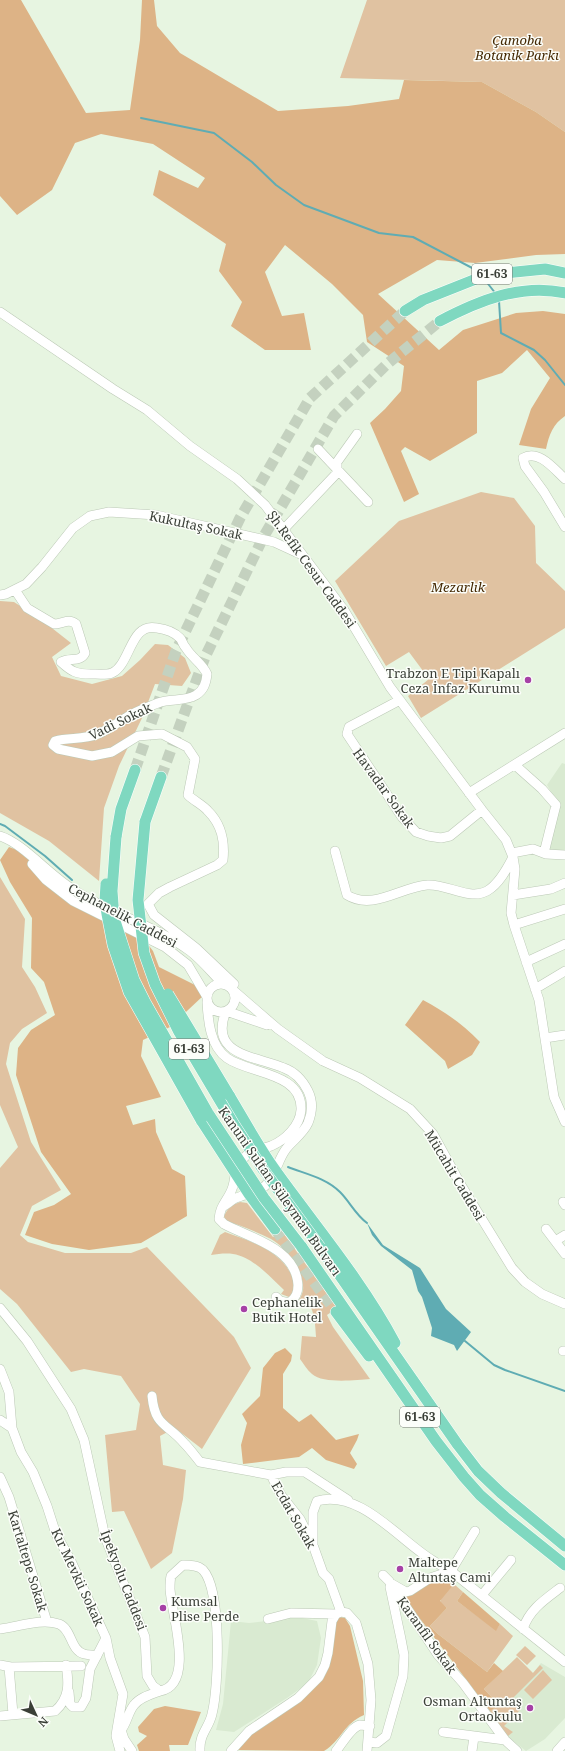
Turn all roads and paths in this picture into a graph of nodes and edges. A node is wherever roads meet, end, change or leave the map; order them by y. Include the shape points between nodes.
1 (565, 273) edge
2 (565, 293) edge
3 (405, 311) tunnel mouth
4 (0, 312) edge
5 (440, 322) tunnel mouth
6 (357, 434) dead end
7 (318, 449) dead end
8 (337, 468) junction
9 (565, 479) edge
10 (368, 502) dead end
11 (565, 527) edge
12 (283, 530) junction
13 (301, 555) junction
14 (15, 590) junction
15 (0, 595) edge
16 (400, 700) junction
17 (565, 733) edge
18 (515, 765) junction
19 (135, 770) tunnel mouth
20 (161, 777) tunnel mouth
21 (469, 793) junction
22 (482, 810) junction
23 (0, 836) edge
24 (17, 846) junction
25 (335, 851) dead end
26 (544, 853) junction
27 (513, 855) junction
28 (565, 855) edge
29 (114, 861) junction
30 (142, 861) junction
31 (565, 883) edge
32 (513, 894) junction
33 (148, 904) joint
34 (565, 909) edge
35 (514, 925) junction
36 (565, 944) edge
37 (526, 962) junction
38 (565, 972) edge
39 (229, 988) junction
40 (535, 989) junction
41 (207, 999) junction
42 (226, 1011) junction
43 (278, 1030) junction
44 (565, 1035) edge
45 (545, 1038) junction
46 (562, 1109) edge
47 (565, 1122) edge
48 (260, 1148) junction
49 (275, 1170) junction
50 (236, 1174) junction
51 (249, 1194) junction
52 (220, 1209) junction
53 (546, 1228) dead end
54 (275, 1229) tunnel mouth
55 (565, 1235) edge
56 (555, 1241) junction
57 (565, 1254) edge
58 (276, 1297) dead end
59 (565, 1304) edge
60 (0, 1308) edge
61 (336, 1312) tunnel mouth
62 (0, 1369) edge
63 (416, 1384) junction
64 (152, 1396) dead end
65 (408, 1400) junction
66 (0, 1420) edge
67 (12, 1428) junction
68 (271, 1475) junction
69 (0, 1477) edge
70 (353, 1503) junction
71 (475, 1531) dead end
72 (314, 1545) junction
73 (565, 1546) edge
74 (511, 1560) dead end
75 (565, 1565) edge
76 (451, 1571) junction
77 (386, 1578) junction
78 (560, 1588) dead end
79 (482, 1595) junction
80 (339, 1613) junction
81 (268, 1619) dead end
82 (47, 1622) junction
83 (0, 1629) edge
84 (523, 1629) junction
85 (106, 1638) junction
86 (97, 1656) junction
87 (565, 1662) edge
88 (66, 1665) junction
89 (4, 1666) edge
90 (81, 1666) dead end
91 (68, 1688) junction
92 (160, 1691) junction
93 (13, 1714) junction
94 (0, 1716) edge
95 (370, 1726) junction
96 (119, 1730) junction
97 (443, 1732) dead end
98 (474, 1737) junction
99 (505, 1740) junction
100 (565, 1742) edge
101 (368, 1746) edge
102 (120, 1751) edge
103 (132, 1751) edge
104 (200, 1751) edge
105 (231, 1751) edge
106 (336, 1751) edge
107 (472, 1751) edge
108 (517, 1751) edge
109 (557, 1751) edge

1 - 3 main road, 61-63 via 545,269 486,275 423,300
2 - 5 main road, 61-63 via 552,290 502,294 457,312
4 - 12 street, Şh.Refik Cesur Caddesi via 147,410 190,446 237,478 265,505
6 - 8 street via 337,462
7 - 8 street
8 - 10 street
8 - 12 street via 337,473
9 - 11 street via 544,460 534,455 523,458
12 - 13 street, Şh.Refik Cesur Caddesi
13 - 14 street, Kukultaş Sokak via 274,542 156,515 109,512 90,516 73,528 42,567 26,584
13 - 16 street, Şh.Refik Cesur Caddesi via 344,610
14 - 15 street, Kukultaş Sokak
14 - 33 street, Vadi Sokak via 27,608 54,624 67,621 76,624 85,653 76,660 69,658 61,662 76,674 112,673 118,668 139,633 154,627 180,638 205,668 207,674 203,689 188,699 159,702 128,716 98,734 87,738 55,741 53,745 58,749 92,756 112,752 138,736 162,734 187,748 195,759 188,795 208,810 222,830 223,860 159,893
16 - 21 street, Şh.Refik Cesur Caddesi
16 - 22 street, Havadar Sokak via 349,727 347,734 402,817 416,832 441,838 450,836
17 - 18 street
18 - 21 street
18 - 26 street via 556,805
19 - 29 main road, Kanuni Sultan Süleyman Bulvarı / 61-63, bridge via 121,809
20 - 30 main road, Kanuni Sultan Süleyman Bulvarı / 61-63, bridge via 145,822
21 - 22 street, Şh.Refik Cesur Caddesi
22 - 27 street, Şh.Refik Cesur Caddesi via 506,840
23 - 24 street, Cephanelik Caddesi
24 - 39 street, Cephanelik Caddesi via 73,890 159,932 191,952
24 - 41 street via 46,880 73,901 165,947 188,965
25 - 27 street via 347,895 366,901 429,884 478,894 487,891 499,880
26 - 27 street via 533,850
26 - 28 street
27 - 32 street, Şh.Refik Cesur Caddesi
29 - 50 main road, 61-63, bridge via 104,901 115,952 129,992 201,1120
29 - 65 main road, Kanuni Sultan Süleyman Bulvarı / 61-63, bridge via 114,918 134,980 145,1002 208,1113 243,1166
30 - 48 main road, 61-63, bridge via 143,903 159,980
30 - 63 main road, Kanuni Sultan Süleyman Bulvarı / 61-63, bridge via 138,900 144,953 155,984 179,1032 262,1168
31 - 32 street via 551,889
32 - 35 street, Şh.Refik Cesur Caddesi via 511,913
33 - 39 street, Mücahit Caddesi via 154,915 196,948 234,984
34 - 35 street
35 - 37 street, Şh.Refik Cesur Caddesi
36 - 37 street
37 - 40 street, Şh.Refik Cesur Caddesi
38 - 40 street
39 - 41 street via 218,984 210,988
39 - 42 street via 235,1000
39 - 43 street, Mücahit Caddesi
40 - 45 street, Şh.Refik Cesur Caddesi
41 - 42 street via 209,1006 217,1011
41 - 48 street via 209,1024 216,1045 226,1058 282,1079 292,1086 299,1097 301,1109 298,1121 291,1132 271,1146
42 - 43 street
42 - 49 street via 221,1023 221,1032 234,1050 285,1068 303,1083 309,1093 311,1111 308,1123 286,1150
43 - 59 street, Mücahit Caddesi via 323,1061 360,1078 410,1109 433,1134 512,1268 525,1282 542,1294
44 - 45 street
45 - 46 street, Şh.Refik Cesur Caddesi via 554,1097
46 - 47 street, Şh.Refik Cesur Caddesi
48 - 49 main road, 61-63
48 - 50 street via 248,1154 238,1164
49 - 51 street via 273,1177 265,1186
49 - 63 main road, 61-63 via 333,1246 378,1312
50 - 51 main road, 61-63
50 - 52 street via 233,1187
51 - 52 street
51 - 54 main road, 61-63
52 - 58 street via 219,1219 224,1224 267,1244 292,1265 298,1291 294,1300 289,1303
53 - 56 street
55 - 56 street
56 - 57 street
60 - 92 street, İpekyolu Caddesi via 27,1341 71,1409 84,1440 105,1536 145,1636 147,1676 153,1686
61 - 65 main road, 61-63
62 - 67 street, Kır Mevkii Sokak via 9,1392
63 - 73 main road, Kanuni Sultan Süleyman Bulvarı / 61-63 via 478,1471
64 - 68 street, Ecdat Sokak via 157,1419 184,1442 200,1462
65 - 75 main road, Kanuni Sultan Süleyman Bulvarı / 61-63 via 440,1447 480,1495
66 - 67 street
67 - 85 street, Kır Mevkii Sokak via 21,1452 33,1472 56,1534
68 - 70 street via 305,1472
68 - 72 street, Ecdat Sokak
69 - 82 street, Kartaltepe Sokak via 9,1497
70 - 72 street via 326,1498 317,1500 313,1512
70 - 76 street via 403,1537 431,1560
71 - 76 street
72 - 80 street, Ecdat Sokak via 324,1573 329,1579
74 - 79 street
76 - 77 street via 430,1578 406,1592
76 - 79 street
77 - 99 street, Karanfil Sokak via 438,1655 463,1683
77 - 101 street via 402,1644 403,1676 386,1736
78 - 84 street via 538,1604 526,1620
79 - 84 street
80 - 81 street via 291,1613
80 - 95 street via 347,1613 356,1623 368,1664
80 - 105 street via 332,1621 328,1653 319,1677 298,1698 249,1730
82 - 83 street
82 - 86 street via 64,1627 80,1652
84 - 87 street
85 - 86 street
85 - 96 street, Kır Mevkii Sokak via 123,1694
86 - 91 street via 90,1668 86,1698 81,1707 73,1707 70,1704
88 - 89 street
88 - 90 street
88 - 91 street
89 - 93 street
91 - 93 street via 60,1707 55,1711
92 - 96 street via 134,1704 125,1725
92 - 104 street via 168,1690 173,1684 180,1660 170,1589 171,1576 183,1565 192,1565 202,1568 208,1576 217,1631 216,1688 212,1716 202,1735
93 - 94 street
95 - 101 street
95 - 106 street via 360,1725 351,1730
96 - 102 street, Kır Mevkii Sokak via 116,1736
96 - 103 street
97 - 98 street
98 - 99 street
98 - 107 street
99 - 108 street, Karanfil Sokak
100 - 109 street

